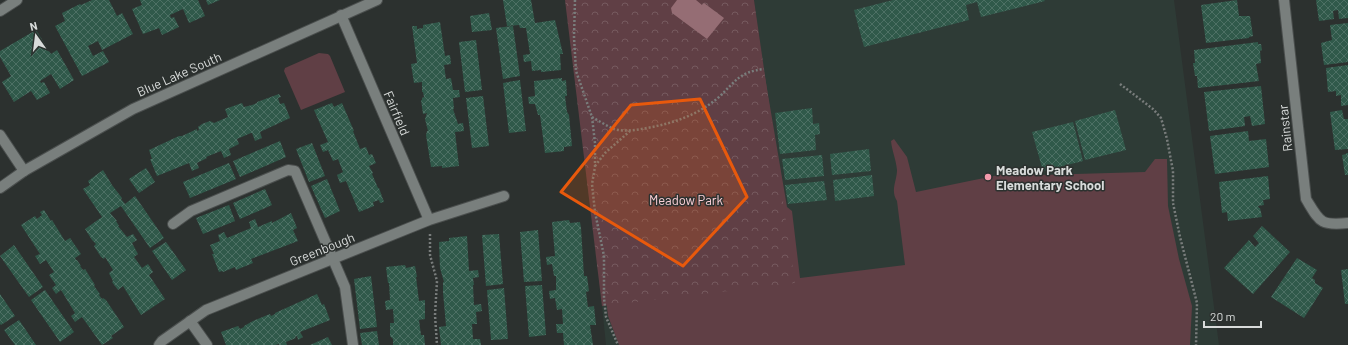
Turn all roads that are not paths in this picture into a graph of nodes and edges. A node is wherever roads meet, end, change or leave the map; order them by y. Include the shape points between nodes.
1 (17, 0) edge
2 (377, 0) edge
3 (1284, 0) edge
4 (0, 11) edge
5 (341, 15) junction
6 (0, 135) edge
7 (24, 171) junction
8 (0, 188) edge
9 (504, 196) dead end
10 (429, 220) junction
11 (1348, 223) edge
12 (173, 224) dead end
13 (333, 259) junction
14 (190, 321) junction
15 (158, 345) edge
16 (207, 345) edge
17 (354, 345) edge

1 - 4 street
2 - 5 street, Blue Lake South
3 - 11 street, Rainstar via 1306,199 1317,218 1330,225
5 - 7 street, Blue Lake South via 133,109
5 - 10 street, Fairfield
6 - 7 street
7 - 8 street, Blue Lake South
9 - 10 street, Greenbough
10 - 13 street, Greenbough
12 - 13 street via 191,211 292,170 295,171
13 - 14 street, Greenbough via 206,310
13 - 17 street via 345,287
14 - 15 street, Greenbough
14 - 16 street

